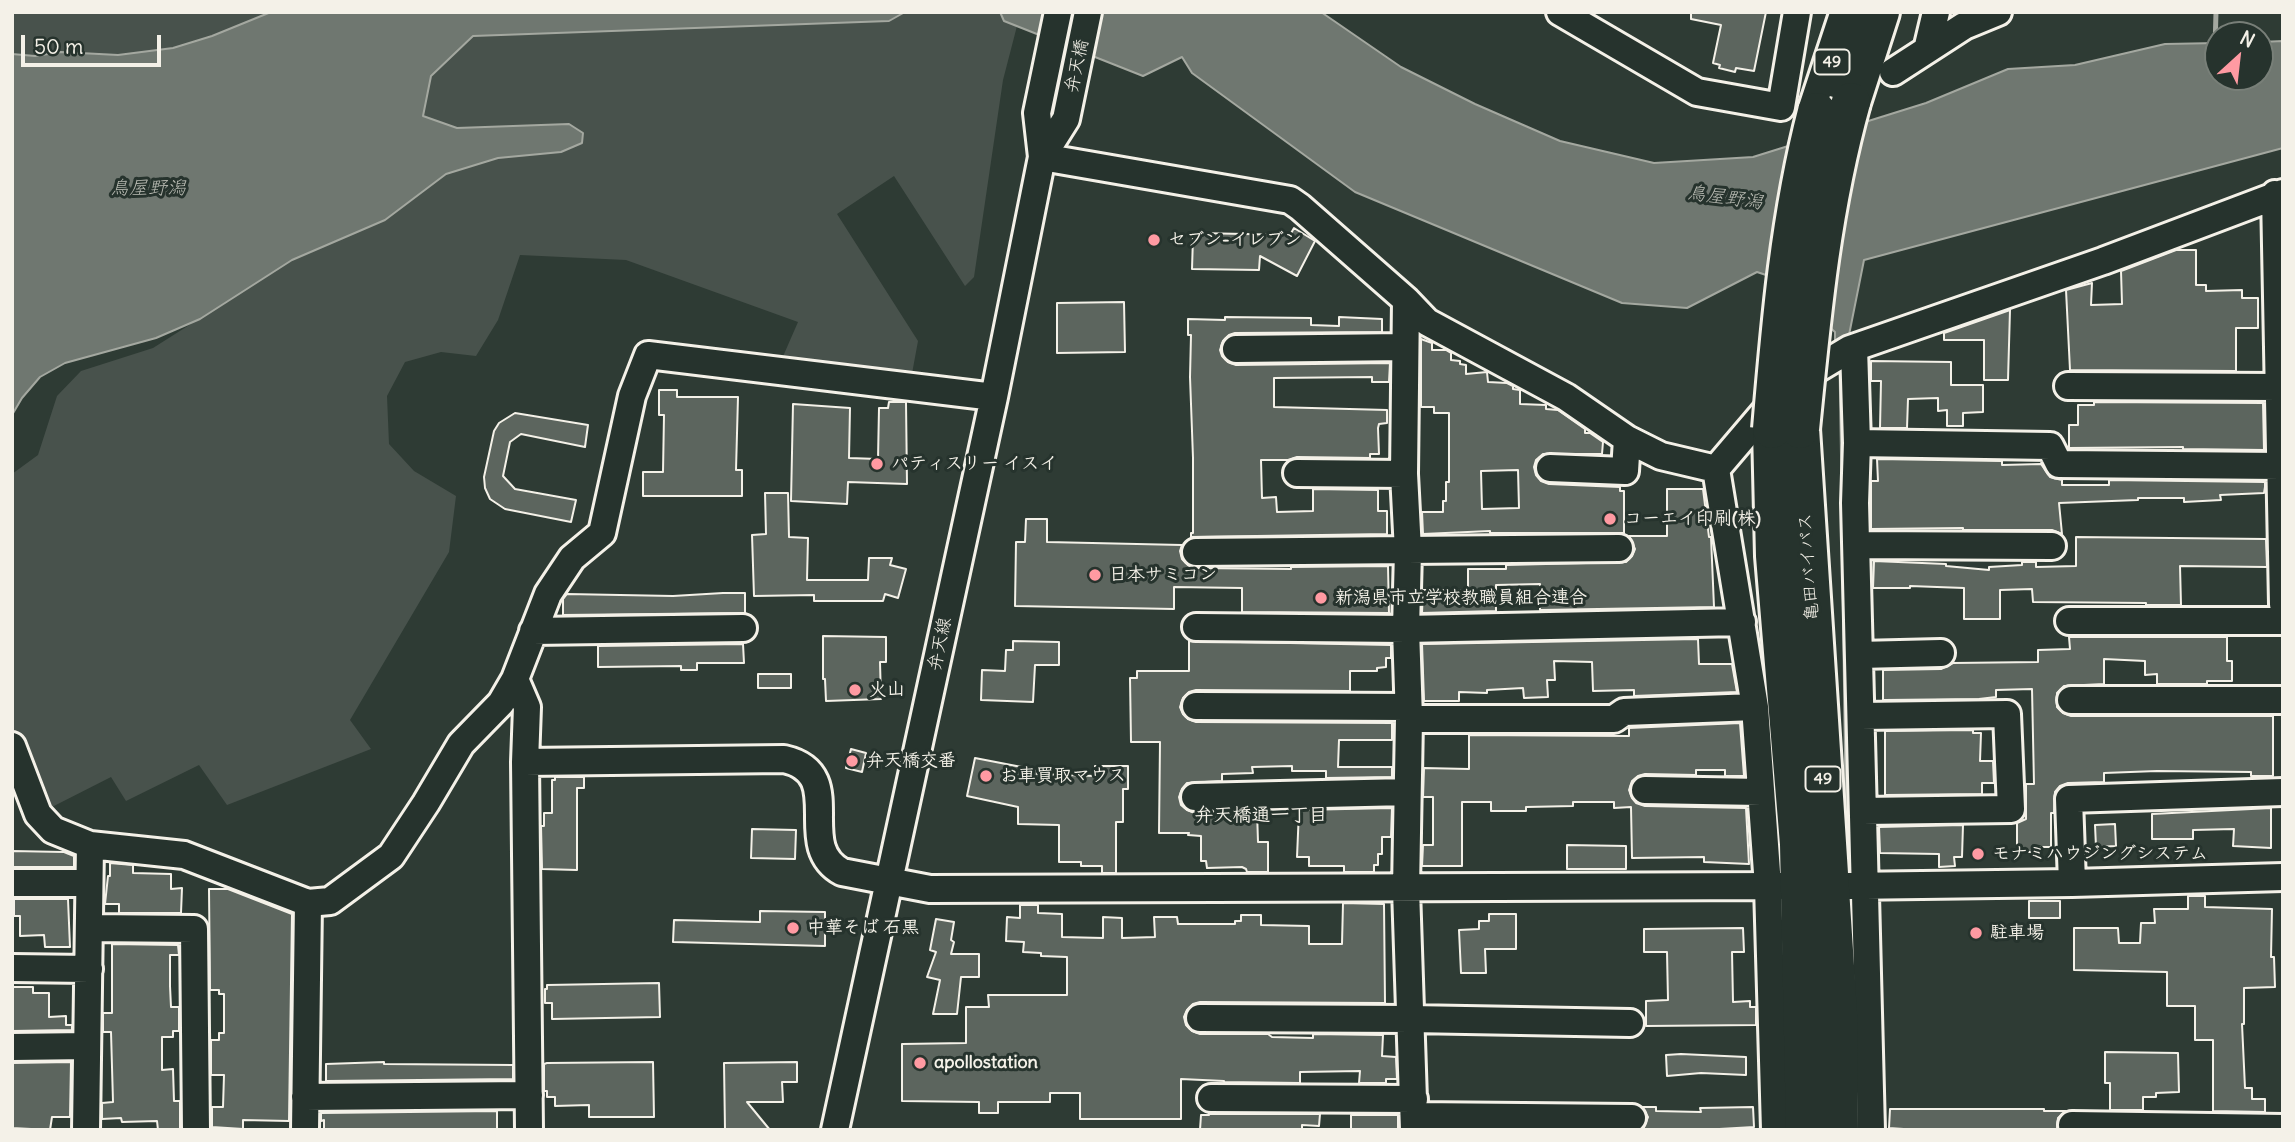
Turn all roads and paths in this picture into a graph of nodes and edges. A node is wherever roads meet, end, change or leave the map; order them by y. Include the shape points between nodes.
1 (1058, 12) edge
2 (1088, 12) edge
3 (1560, 12) edge
4 (1797, 12) edge
5 (1837, 12) edge
6 (1850, 12) edge
7 (1880, 12) edge
8 (1936, 12) edge
9 (1998, 12) edge
10 (1927, 50) junction
11 (1893, 72) dead end
12 (1818, 102) junction
13 (1042, 157) junction
14 (2279, 193) edge
15 (1406, 300) junction
16 (1405, 348) junction
17 (1236, 349) dead end
18 (1845, 352) junction
19 (2068, 386) dead end
20 (2279, 387) junction
21 (994, 397) junction
22 (1786, 429) junction
23 (1627, 439) junction
24 (1857, 443) junction
25 (2280, 466) junction
26 (1550, 468) dead end
27 (1716, 469) junction
28 (1404, 474) junction
29 (1305, 478) dead end
30 (1857, 545) junction
31 (2052, 546) dead end
32 (1619, 548) dead end
33 (1408, 551) junction
34 (1196, 552) dead end
35 (2283, 604) edge
36 (2069, 621) dead end
37 (2283, 621) edge
38 (1742, 622) junction
39 (1196, 627) dead end
40 (743, 628) dead end
41 (1406, 629) junction
42 (533, 631) junction
43 (1941, 653) dead end
44 (1859, 654) junction
45 (515, 679) junction
46 (2071, 700) dead end
47 (2283, 700) edge
48 (1196, 706) dead end
49 (1755, 707) junction
50 (1408, 713) junction
51 (1861, 716) junction
52 (12, 746) edge
53 (525, 762) junction
54 (1645, 790) dead end
55 (1407, 792) junction
56 (1761, 792) junction
57 (2283, 792) edge
58 (1195, 797) dead end
59 (1863, 811) junction
60 (90, 845) junction
61 (2283, 877) edge
62 (889, 880) junction
63 (12, 883) edge
64 (89, 883) junction
65 (2072, 883) junction
66 (1775, 886) junction
67 (1855, 886) junction
68 (1406, 889) junction
69 (308, 903) junction
70 (89, 928) junction
71 (12, 968) edge
72 (89, 969) junction
73 (1200, 1018) dead end
74 (1411, 1018) junction
75 (1630, 1023) dead end
76 (12, 1046) edge
77 (88, 1046) junction
78 (529, 1095) junction
79 (305, 1097) junction
80 (1211, 1098) dead end
81 (1414, 1115) edge
82 (1632, 1118) dead end
83 (2072, 1125) dead end
84 (2283, 1128) edge
85 (86, 1130) edge
86 (196, 1130) edge
87 (305, 1130) edge
88 (529, 1130) edge
89 (835, 1130) edge
90 (1775, 1130) edge
91 (1805, 1130) edge
92 (1839, 1130) edge
93 (1871, 1130) edge

1 - 13 street, 弁天橋 via 1037,113
2 - 13 street, 弁天橋 via 1066,119
3 - 12 street via 1698,92
4 - 12 street
5 - 12 highway
6 - 12 highway, 亀田バイパス / 49
7 - 12 highway, 亀田バイパス / 49
8 - 10 street
9 - 10 street via 1964,26
10 - 11 street
12 - 22 highway, 亀田バイパス / 49, bridge via 1787,274
13 - 15 street via 1290,200
13 - 21 street, 弁天線
14 - 18 street
14 - 20 street
15 - 16 street
15 - 23 street via 1427,322 1566,397
16 - 17 street
16 - 28 street
18 - 24 street
18 - 27 street via 1785,388
19 - 20 street
20 - 25 street
21 - 42 street via 648,355 632,396 601,533 572,558 548,594
21 - 62 street, 弁天線
22 - 91 highway, 亀田バイパス / 49 via 1775,556 1799,844
22 - 92 highway, 亀田バイパス / 49 via 1838,1012
23 - 26 street via 1625,471
23 - 27 street via 1661,456
24 - 25 street via 2050,446 2059,464
24 - 30 street
25 - 35 street
27 - 38 street
28 - 29 street
28 - 33 street
30 - 31 street
30 - 44 street
32 - 33 street
33 - 34 street
33 - 41 street
36 - 37 street
38 - 41 street
38 - 49 street
39 - 41 street
40 - 42 street
41 - 50 street
42 - 45 street
43 - 44 street
44 - 51 street
45 - 53 street via 527,707
45 - 69 street via 501,703 461,744 391,856 330,901
46 - 47 street
48 - 50 street
49 - 50 street via 1624,712 1614,719
49 - 56 street
50 - 55 street
51 - 59 street
51 - 59 street via 2007,714 2011,809
52 - 60 street via 38,814 54,831
53 - 62 street via 796,762 806,768 818,789 825,860 842,873
53 - 78 street
54 - 56 street
55 - 58 street
55 - 68 street
56 - 66 street
57 - 65 street via 2069,799
59 - 67 street
60 - 64 street
60 - 69 street via 184,855
61 - 65 street
62 - 68 street via 930,890
62 - 89 street, 弁天線
63 - 64 street
64 - 70 street
65 - 67 street
66 - 68 street
66 - 90 street
67 - 93 street
68 - 74 street
69 - 79 street
70 - 72 street
70 - 86 street via 194,929
71 - 72 street
72 - 77 street
73 - 74 street
74 - 75 street
74 - 81 street
76 - 77 street
77 - 85 street
78 - 79 street
78 - 88 street
79 - 87 street
80 - 81 street
81 - 82 street
83 - 84 street

